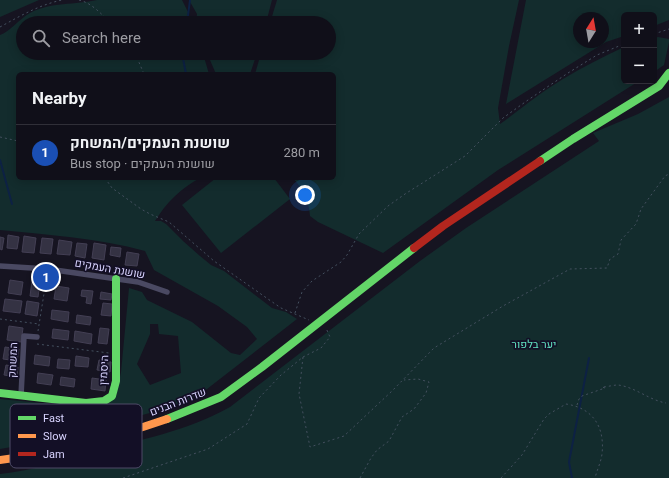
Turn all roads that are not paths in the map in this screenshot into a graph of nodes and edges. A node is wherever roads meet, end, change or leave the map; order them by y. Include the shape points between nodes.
1 (669, 73) edge
2 (0, 266) edge
3 (116, 279) junction
4 (168, 292) dead end
5 (37, 337) road end
6 (0, 393) edge
7 (21, 396) junction
8 (142, 428) edge
9 (10, 459) edge
10 (0, 460) edge

1 - 8 main road, שדרות הבנים via 659,86 566,143 443,226 221,397
2 - 3 street, שושנת העמקים via 48,269
3 - 4 street, שושנת העמקים via 138,282
3 - 7 main road, היסמין via 116,381 112,396 104,401 86,403
5 - 7 street, המשחק via 24,336
6 - 7 main road, היסמין
9 - 10 main road, שדרות הבנים

